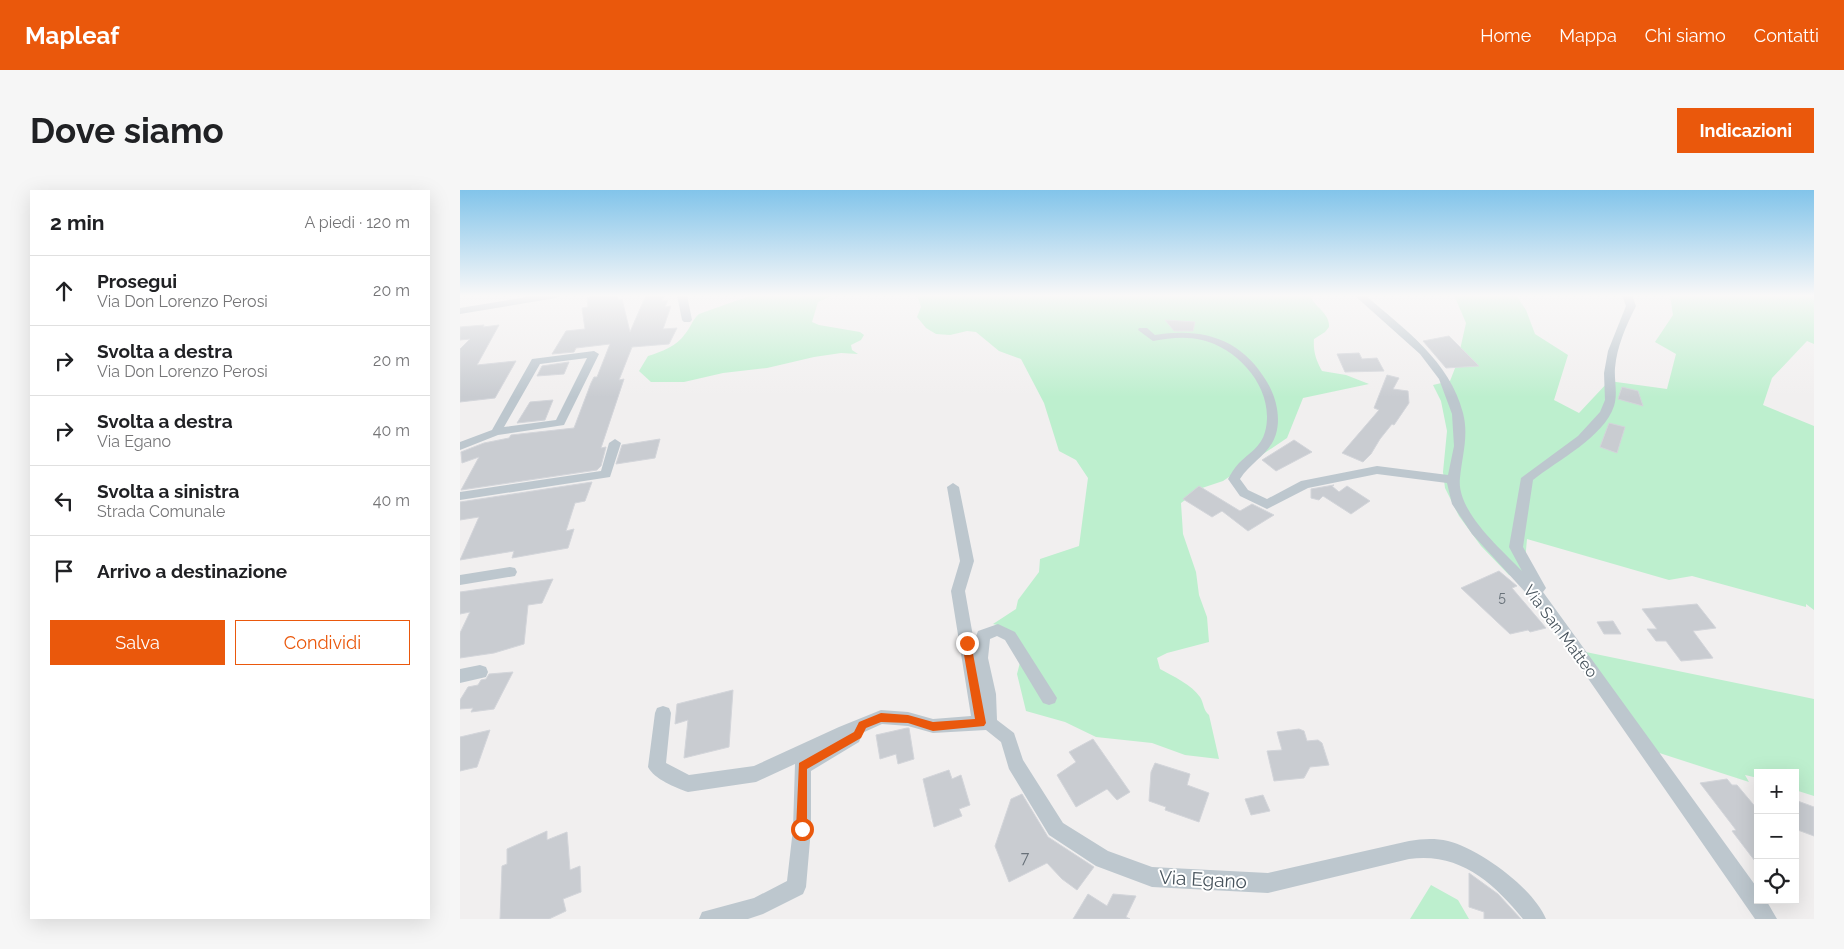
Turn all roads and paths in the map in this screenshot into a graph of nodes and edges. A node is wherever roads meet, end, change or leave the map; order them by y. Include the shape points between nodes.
1 (1398, 329) edge
2 (1619, 329) edge
3 (1143, 330) dead end
4 (496, 432) junction
5 (615, 443) dead end
6 (460, 446) edge
7 (1453, 480) junction
8 (953, 486) dead end
9 (460, 496) edge
10 (510, 572) dead end
11 (460, 580) edge
12 (1542, 601) junction
13 (480, 672) dead end
14 (460, 676) edge
15 (1050, 698) dead end
16 (663, 713) dead end
17 (985, 723) junction
18 (862, 725) junction
19 (709, 919) edge
20 (1536, 919) edge
21 (1767, 919) edge

1 - 7 street, Via San Matteo via 1424,352 1444,379 1458,414 1460,446
2 - 12 street via 1609,368 1612,398 1606,414 1595,427 1527,478 1516,547 1544,595
3 - 7 street via 1153,338 1175,335 1218,342 1235,350 1259,376 1270,398 1271,432 1262,452 1243,466 1234,479 1244,494 1267,506 1305,484 1377,470
4 - 4 street via 560,423 594,354 536,361
4 - 6 street
5 - 9 street via 606,474
7 - 12 street, Via San Matteo via 1458,504 1477,532
8 - 17 street via 967,561 958,591
10 - 11 street
12 - 21 street, Via San Matteo
13 - 14 street
15 - 17 street via 1010,636 998,630 983,635 980,658 988,694
16 - 18 street via 658,767 688,784 756,774
17 - 18 street via 933,726 908,719 881,717
17 - 20 street, Via Egano via 1008,738 1014,763 1056,829 1103,859 1152,877 1268,883 1409,850 1433,848 1457,854 1492,873
18 - 19 street via 857,735 802,767 802,829 796,887 756,906

